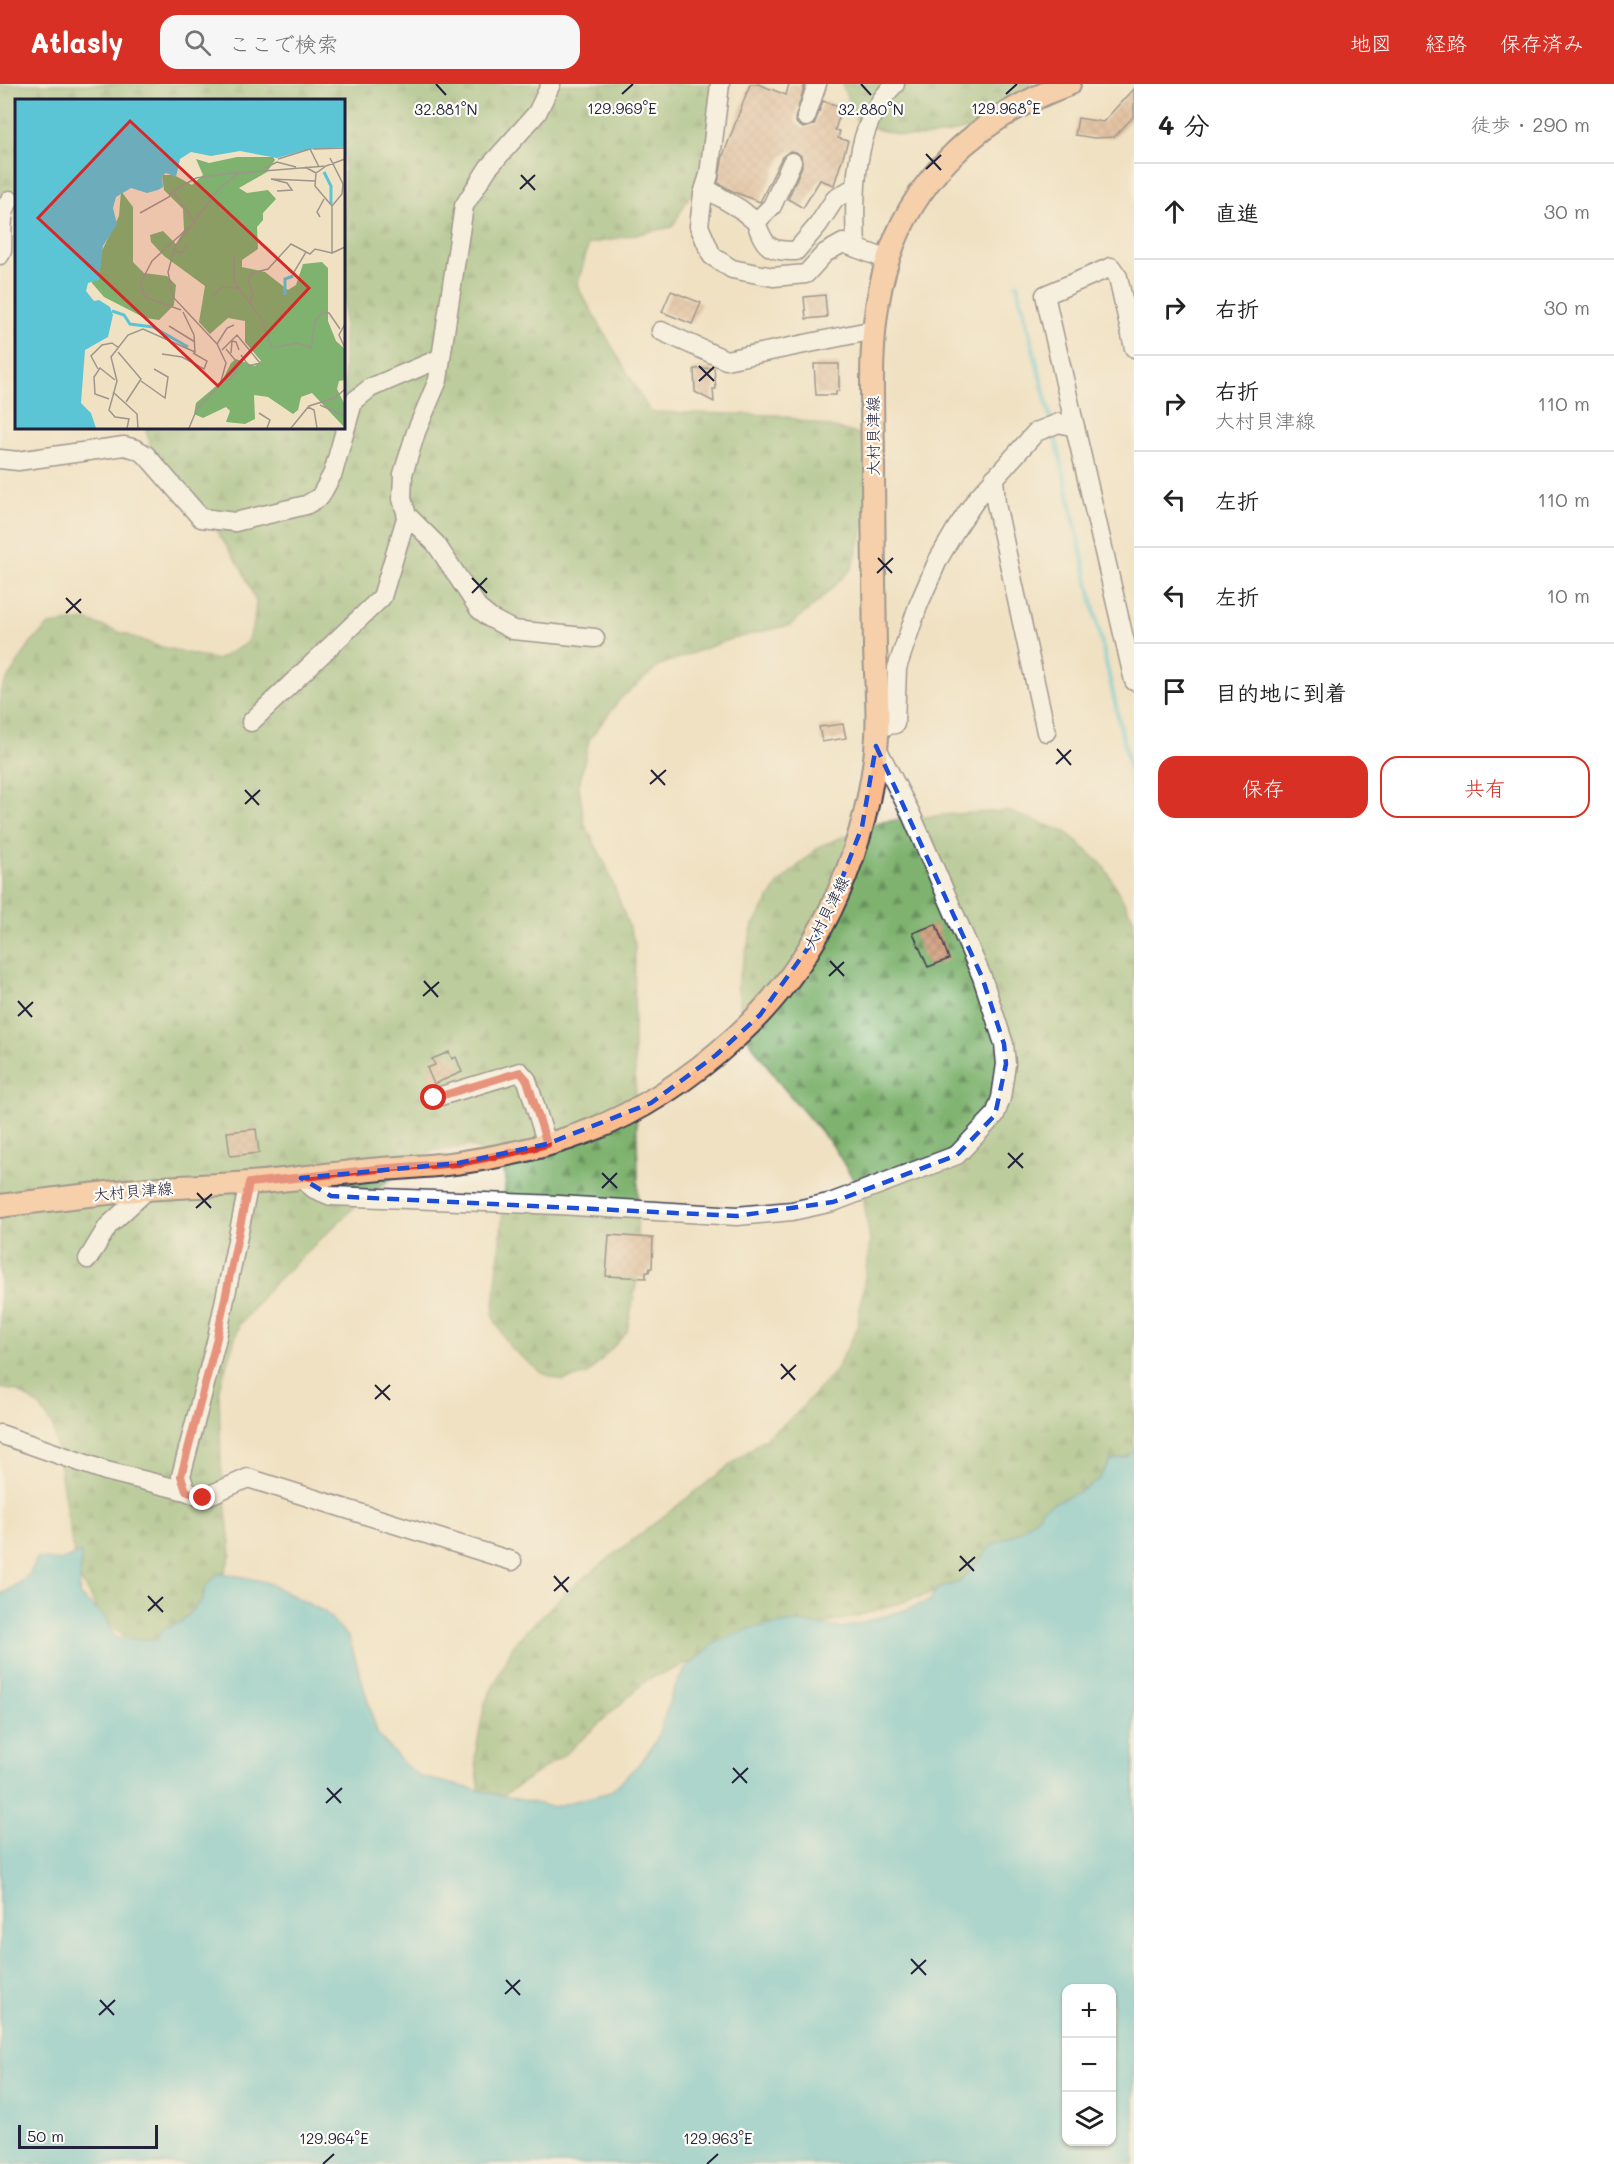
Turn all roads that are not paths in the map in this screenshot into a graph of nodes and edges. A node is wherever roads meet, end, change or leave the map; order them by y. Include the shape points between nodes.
1 (551, 84) edge
2 (720, 84) edge
3 (817, 84) edge
4 (895, 84) edge
5 (1069, 84) edge
6 (806, 117) dead end
7 (792, 162) dead end
8 (855, 187) junction
9 (705, 188) junction
10 (10, 200) dead end
11 (756, 222) junction
12 (856, 248) junction
13 (0, 255) edge
14 (888, 260) junction
15 (874, 330) junction
16 (661, 331) dead end
17 (1134, 348) edge
18 (441, 358) junction
19 (1075, 427) junction
20 (0, 459) edge
21 (994, 478) junction
22 (407, 515) junction
23 (595, 638) dead end
24 (1134, 681) edge
25 (251, 722) dead end
26 (1046, 732) dead end
27 (877, 736) junction
28 (434, 1098) dead end
29 (547, 1144) junction
30 (301, 1178) junction
31 (249, 1183) junction
32 (148, 1189) junction
33 (0, 1206) edge
34 (87, 1259) dead end
35 (0, 1434) edge
36 (186, 1491) junction
37 (512, 1562) dead end

1 - 18 street via 537,113 488,168 464,206
2 - 9 street
3 - 6 street
4 - 8 street via 872,116
5 - 14 main road, 大村貝津線 via 1038,95 980,130 944,162 912,206
7 - 11 street via 772,206
8 - 11 street via 835,199 796,251 777,251 762,241
8 - 12 street
9 - 11 street
9 - 12 street via 699,226 712,256 732,270 773,277 806,274 825,253 843,243
10 - 13 street via 2,217
12 - 14 street
14 - 15 main road, 大村貝津線
15 - 16 street via 726,360
15 - 27 main road, 大村貝津線
17 - 19 street via 1118,277 1111,267 1045,295
18 - 20 street via 370,388 353,402 333,473 320,497 306,505 235,522 201,518 146,455 136,449 124,446 18,461
18 - 22 street via 438,380 416,432 404,474 402,499
19 - 21 street via 1059,423 1036,432
19 - 24 street
21 - 26 street via 996,504
21 - 27 street via 971,506 938,560 897,668 895,724
22 - 23 street via 436,544 479,609 490,618 513,630
22 - 25 street via 382,597
27 - 29 main road, 大村貝津線 via 862,827 846,877 823,927 760,1015 716,1055 651,1103 590,1131
27 - 30 street via 982,977 1004,1044 1006,1064 994,1115 957,1155 832,1202 792,1211 738,1216 331,1196
28 - 29 street via 520,1072 527,1080
29 - 30 main road, 大村貝津線 via 459,1163
30 - 31 main road, 大村貝津線
31 - 32 main road, 大村貝津線
31 - 36 street via 216,1342 181,1476
32 - 33 main road, 大村貝津線
32 - 34 street via 108,1226
35 - 36 street via 106,1471
36 - 37 street via 203,1498 248,1478

